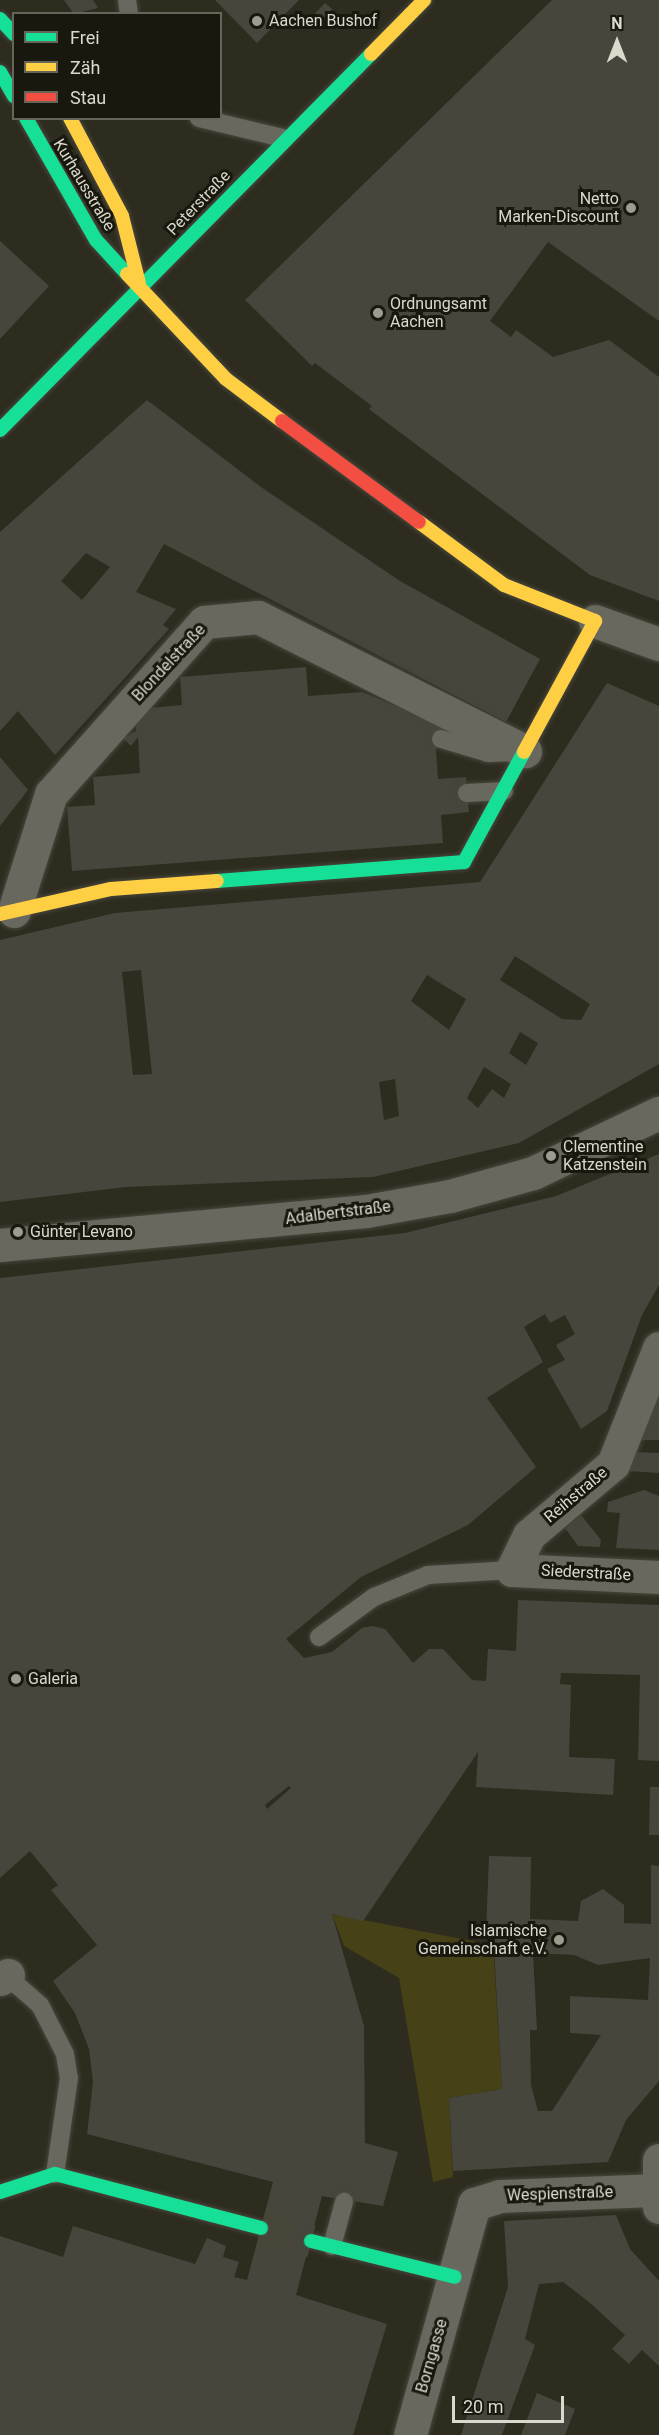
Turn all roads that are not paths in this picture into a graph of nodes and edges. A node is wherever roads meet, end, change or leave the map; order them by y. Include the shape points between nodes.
1 (424, 0) edge
2 (0, 20) edge
3 (12, 32) edge
4 (0, 72) edge
5 (12, 93) edge
6 (27, 120) edge
7 (71, 120) edge
8 (207, 120) edge
9 (283, 138) junction
10 (140, 288) junction
11 (0, 430) edge
12 (595, 621) junction
13 (659, 644) edge
14 (441, 739) dead end
15 (525, 751) junction
16 (504, 791) junction
17 (467, 793) dead end
18 (7, 912) edge
19 (659, 1113) edge
20 (0, 1245) edge
21 (659, 1348) edge
22 (512, 1570) junction
23 (659, 1577) edge
24 (319, 1637) dead end
25 (2, 1975) edge
26 (56, 2174) junction
27 (658, 2186) edge
28 (0, 2192) edge
29 (344, 2202) dead end
30 (261, 2228) tunnel mouth
31 (311, 2241) tunnel mouth
32 (332, 2246) junction
33 (455, 2277) junction
34 (410, 2435) edge

1 - 9 street, Peterstraße
2 - 3 street
4 - 5 street
6 - 10 street, Kurhausstraße via 96,240
7 - 10 street, Kurhausstraße via 122,216
8 - 9 lane
9 - 10 street, Peterstraße
10 - 11 street, Peterstraße
10 - 12 street via 226,380 397,510 504,585
12 - 13 street
12 - 15 street, Blondelstraße
14 - 15 lane via 488,753
15 - 16 street, Blondelstraße
15 - 18 street, Blondelstraße via 258,617 204,622 51,794
16 - 17 lane
16 - 18 street, Blondelstraße via 464,862 111,889
19 - 20 street, Adalbertstraße via 533,1173 450,1196 366,1211
21 - 22 street, Reihstraße via 613,1464 529,1535
22 - 23 street, Siederstraße
22 - 24 lane via 428,1575 374,1597
25 - 26 lane via 40,2005 65,2054 69,2078
26 - 28 street
26 - 30 street
27 - 33 street, Wespienstraße via 500,2196 474,2204 461,2236
29 - 32 lane
31 - 32 street
32 - 33 street
33 - 34 street, Borngasse

